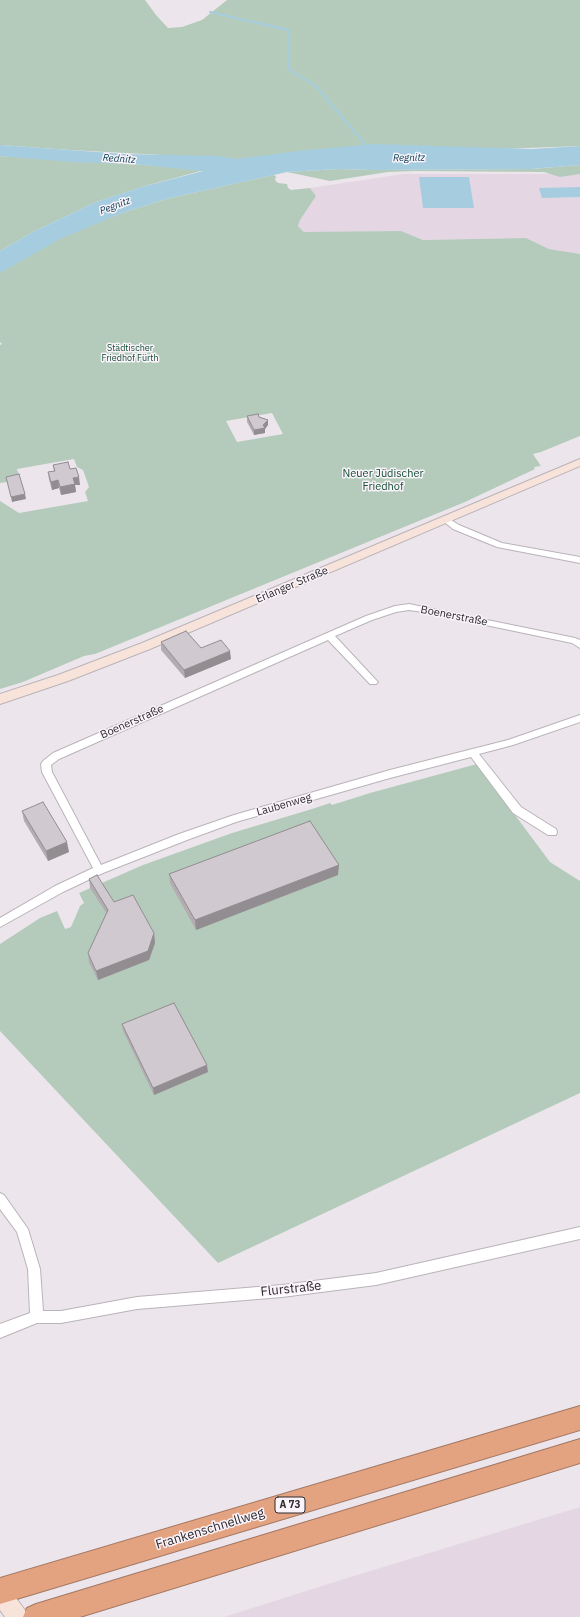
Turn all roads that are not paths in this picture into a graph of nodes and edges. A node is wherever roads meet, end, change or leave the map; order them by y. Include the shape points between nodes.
1 (580, 462) edge
2 (446, 520) junction
3 (580, 560) edge
4 (330, 636) junction
5 (580, 645) edge
6 (373, 682) dead end
7 (0, 699) edge
8 (580, 718) edge
9 (473, 753) junction
10 (552, 832) dead end
11 (99, 870) junction
12 (0, 923) edge
13 (0, 1198) edge
14 (580, 1233) edge
15 (37, 1317) junction
16 (0, 1331) edge
17 (580, 1418) edge
18 (580, 1451) edge
19 (0, 1592) edge
20 (18, 1617) edge
21 (36, 1617) edge

1 - 2 main road, Erlanger Straße
2 - 3 street via 456,527 500,545
2 - 7 main road, Erlanger Straße via 97,666
4 - 5 street, Boenerstraße via 370,618 409,607 575,641
4 - 6 street
4 - 11 street, Boenerstraße via 63,752 48,761 47,772
8 - 9 street, Laubenweg
9 - 10 street via 516,810
9 - 11 street, Laubenweg via 234,819
11 - 12 street, Laubenweg
13 - 15 street via 22,1229 34,1269
14 - 15 street, Flurstraße via 376,1279 282,1291 137,1303 61,1317
15 - 16 street, Flurstraße
17 - 19 highway, Frankenschnellweg / A 73
18 - 21 highway
19 - 20 main road

